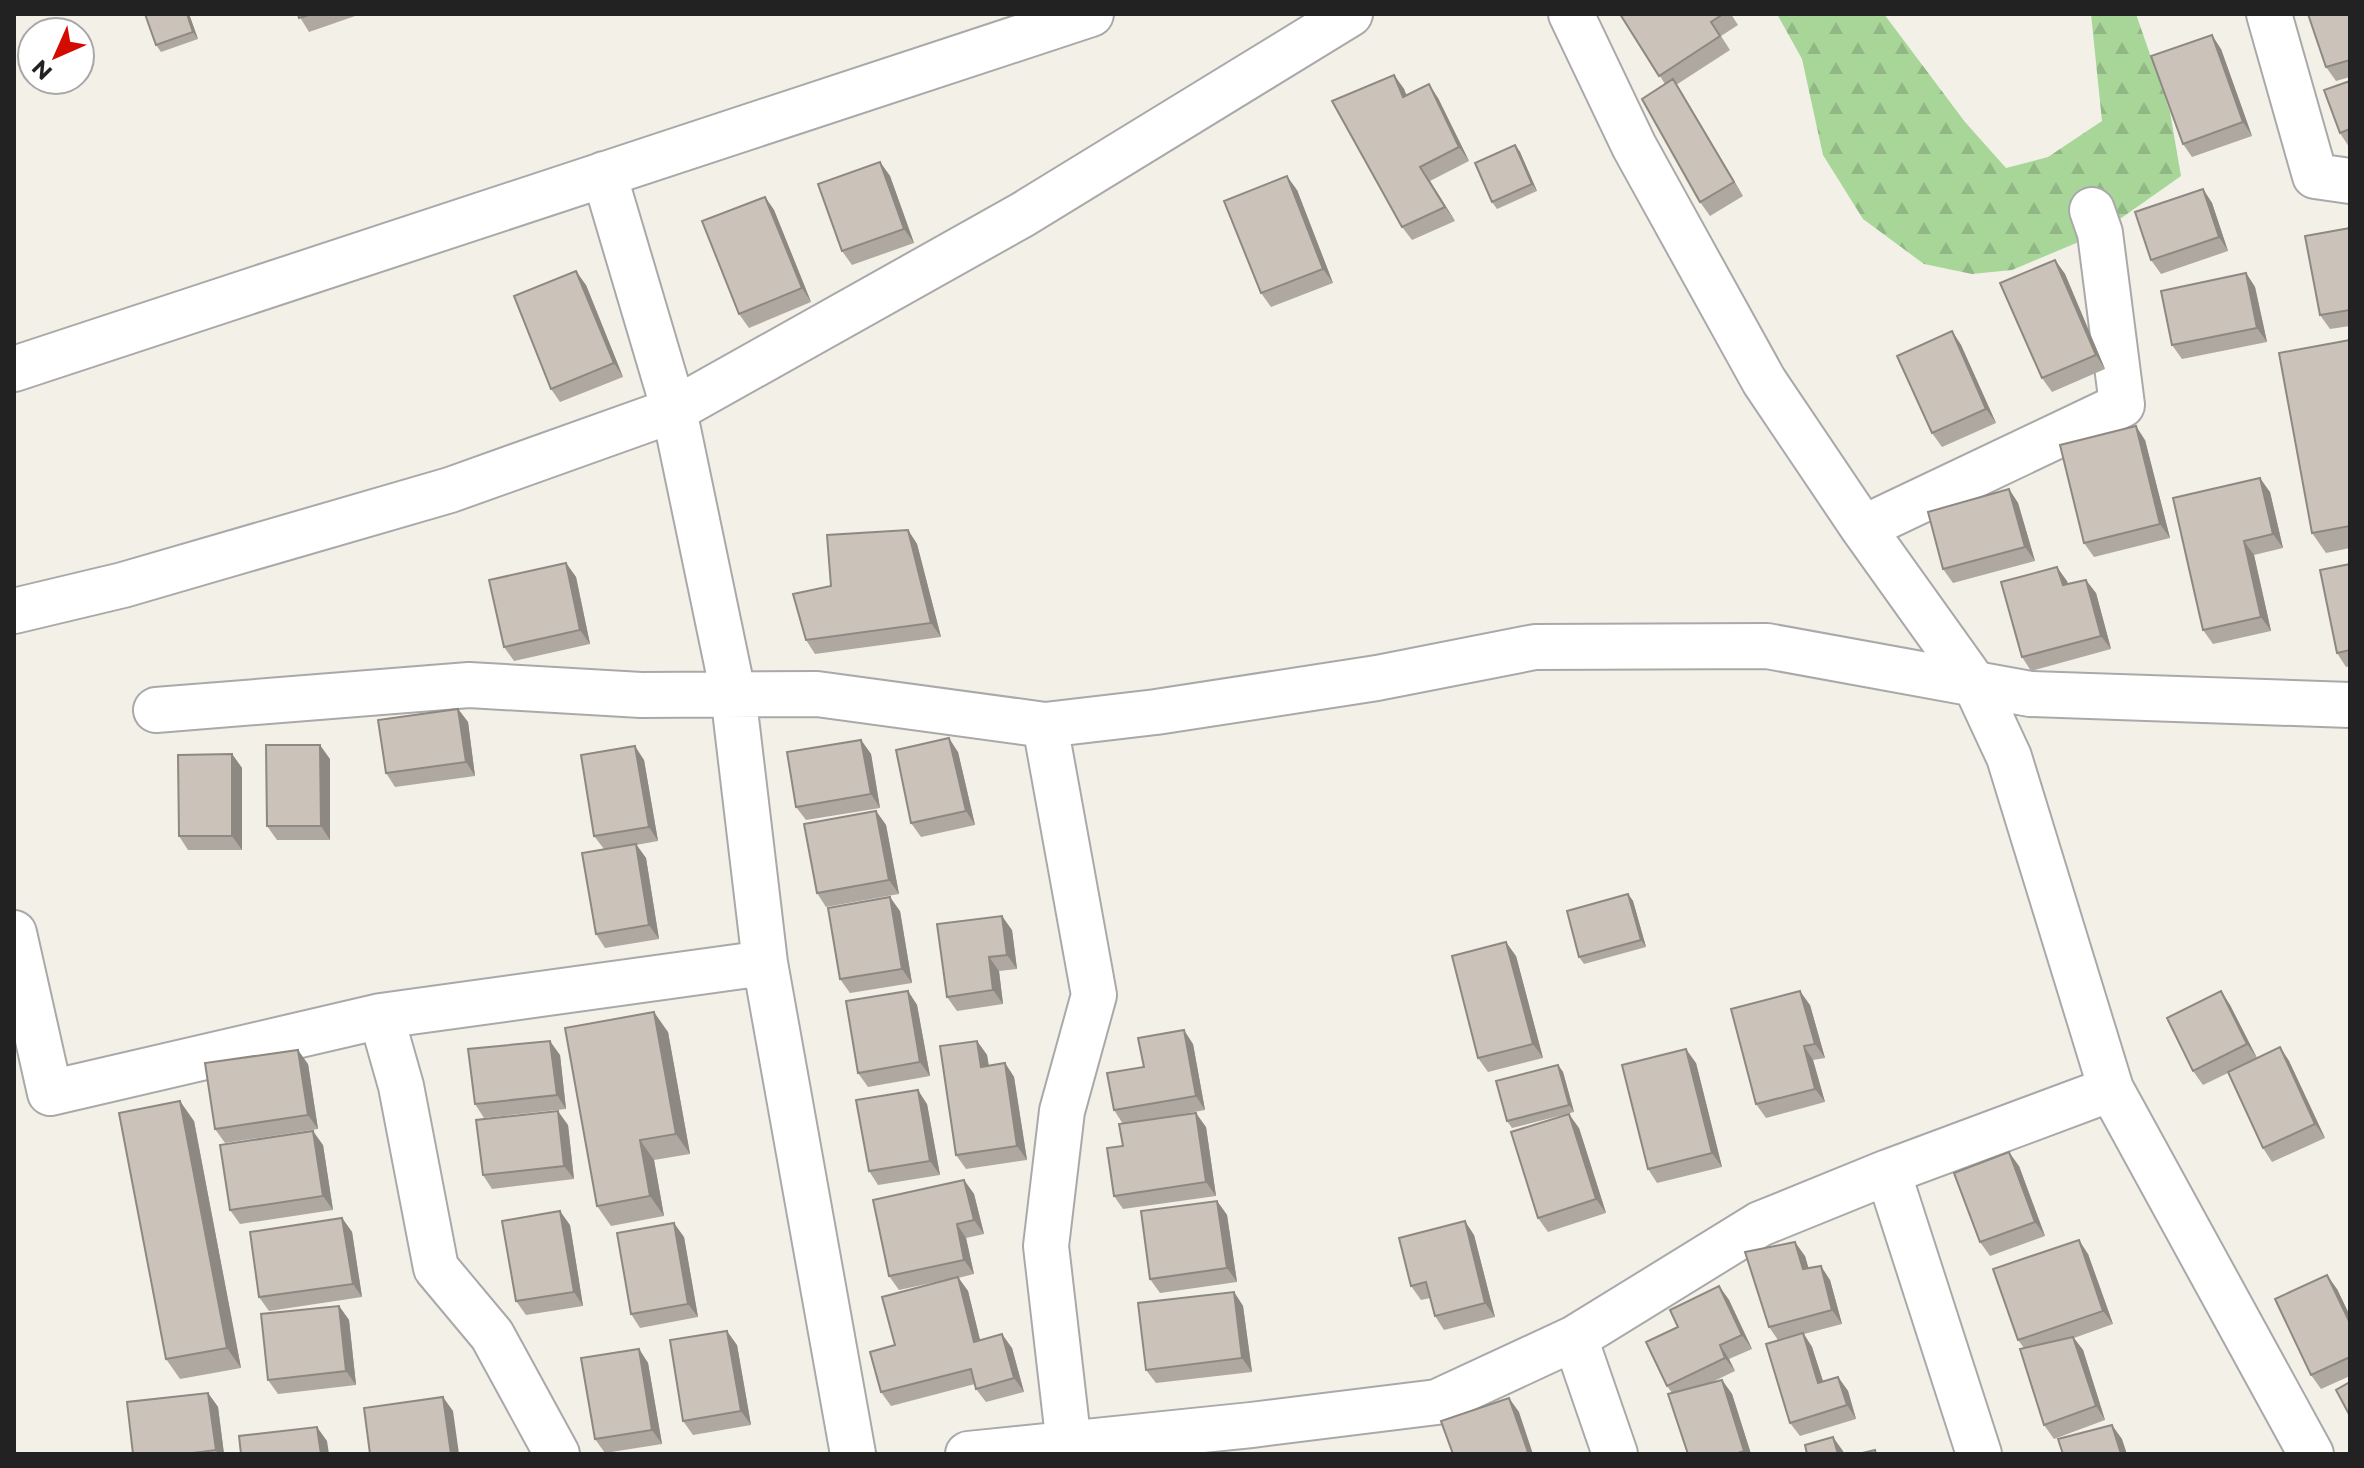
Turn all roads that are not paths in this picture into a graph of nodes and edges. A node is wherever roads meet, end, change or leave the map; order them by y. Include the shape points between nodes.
1 (1091, 14) edge
2 (1350, 14) edge
3 (1571, 14) edge
4 (2269, 14) edge
5 (604, 174) junction
6 (2350, 181) edge
7 (2092, 210) dead end
8 (14, 369) edge
9 (674, 410) junction
10 (1863, 528) junction
11 (14, 611) edge
12 (1976, 686) junction
13 (733, 693) junction
14 (2350, 705) edge
15 (156, 710) dead end
16 (1045, 725) junction
17 (14, 933) edge
18 (765, 963) junction
19 (381, 1016) junction
20 (2111, 1089) junction
21 (1888, 1172) junction
22 (1575, 1338) junction
23 (1256, 1439) edge
24 (1069, 1449) edge
25 (557, 1454) edge
26 (853, 1454) edge
27 (968, 1454) edge
28 (1615, 1454) edge
29 (1979, 1454) edge
30 (2311, 1454) edge

1 - 5 street
2 - 9 street via 1022,215
3 - 10 street via 1634,146 1764,381
4 - 6 street via 2315,176
5 - 8 street
5 - 9 street
7 - 10 street via 2100,233 2122,405
9 - 11 street via 450,490 123,585
9 - 13 street
10 - 12 street
12 - 14 street via 2030,694
12 - 16 street via 1767,646 1535,647 1361,680
12 - 20 street via 2009,757
13 - 15 street via 641,695 469,685
13 - 16 street via 817,694
13 - 18 street
16 - 24 street via 1094,995 1062,1111 1046,1246
17 - 19 street via 50,1093
18 - 19 street
18 - 26 street
19 - 25 street via 401,1086 436,1268 492,1335
20 - 21 street
20 - 30 street
21 - 22 street via 1760,1224
21 - 29 street
22 - 23 street via 1437,1402
22 - 28 street
23 - 24 street
24 - 27 street

